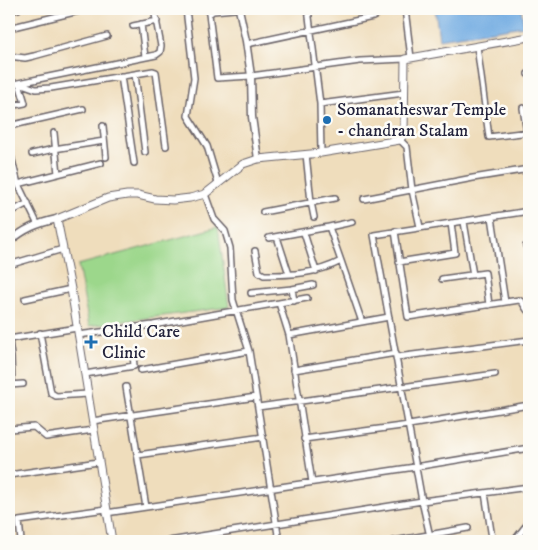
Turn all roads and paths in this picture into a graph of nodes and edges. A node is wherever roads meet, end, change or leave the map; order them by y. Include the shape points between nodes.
1 (18, 9) edge
2 (87, 9) edge
3 (154, 9) edge
4 (186, 9) edge
5 (234, 9) edge
6 (239, 9) edge
7 (308, 9) edge
8 (374, 9) edge
9 (405, 9) edge
10 (9, 11) edge
11 (157, 21) junction
12 (141, 24) junction
13 (133, 26) dead end
14 (9, 28) edge
15 (311, 30) junction
16 (107, 36) dead end
17 (529, 37) edge
18 (246, 44) junction
19 (476, 46) junction
20 (9, 56) edge
21 (146, 57) junction
22 (408, 59) junction
23 (316, 67) junction
24 (9, 73) edge
25 (135, 74) junction
26 (121, 76) junction
27 (251, 76) junction
28 (19, 83) junction
29 (10, 85) edge
30 (404, 93) junction
31 (320, 104) junction
32 (9, 106) edge
33 (523, 108) dead end
34 (83, 109) dead end
35 (9, 126) edge
36 (103, 126) dead end
37 (528, 132) edge
38 (54, 133) dead end
39 (400, 140) junction
40 (104, 141) junction
41 (166, 146) dead end
42 (9, 148) edge
43 (54, 149) junction
44 (145, 152) dead end
45 (321, 153) junction
46 (32, 154) dead end
47 (306, 154) junction
48 (106, 157) dead end
49 (258, 159) junction
50 (100, 163) dead end
51 (134, 163) dead end
52 (12, 170) edge
53 (529, 170) edge
54 (58, 174) junction
55 (218, 183) junction
56 (18, 184) junction
57 (412, 190) junction
58 (205, 194) junction
59 (335, 198) dead end
60 (364, 199) dead end
61 (310, 202) junction
62 (28, 203) junction
63 (263, 212) dead end
64 (529, 212) edge
65 (9, 213) edge
66 (314, 217) dead end
67 (492, 217) junction
68 (57, 219) junction
69 (352, 222) dead end
70 (464, 222) junction
71 (451, 223) junction
72 (37, 224) junction
73 (328, 227) junction
74 (420, 227) junction
75 (395, 231) junction
76 (304, 233) junction
77 (277, 237) junction
78 (269, 238) dead end
79 (9, 242) edge
80 (63, 249) junction
81 (255, 251) dead end
82 (341, 262) junction
83 (399, 262) junction
84 (12, 264) dead end
85 (316, 272) junction
86 (289, 274) junction
87 (473, 275) junction
88 (442, 279) dead end
89 (313, 285) dead end
90 (71, 289) junction
91 (292, 290) junction
92 (251, 293) dead end
93 (307, 298) dead end
94 (25, 299) dead end
95 (294, 301) junction
96 (505, 302) junction
97 (279, 303) junction
98 (489, 305) junction
99 (529, 310) edge
100 (235, 311) junction
101 (389, 317) junction
102 (362, 322) junction
103 (77, 331) junction
104 (40, 333) junction
105 (289, 334) junction
106 (9, 339) edge
107 (529, 340) edge
108 (249, 351) junction
109 (133, 354) dead end
110 (396, 355) junction
111 (10, 356) edge
112 (141, 370) dead end
113 (294, 370) junction
114 (84, 374) junction
115 (495, 374) dead end
116 (23, 384) dead end
117 (11, 385) edge
118 (126, 387) dead end
119 (402, 387) junction
120 (88, 394) junction
121 (256, 397) junction
122 (299, 402) junction
123 (529, 405) edge
124 (258, 407) junction
125 (130, 415) junction
126 (92, 421) junction
127 (409, 425) junction
128 (9, 430) edge
129 (93, 430) junction
130 (263, 437) junction
131 (304, 439) junction
132 (529, 448) edge
133 (138, 455) junction
134 (98, 462) junction
135 (415, 467) junction
136 (9, 475) edge
137 (312, 482) junction
138 (529, 487) edge
139 (271, 488) junction
140 (485, 493) junction
141 (422, 501) junction
142 (146, 507) junction
143 (106, 511) junction
144 (529, 522) edge
145 (276, 525) junction
146 (468, 528) dead end
147 (430, 538) edge
148 (492, 538) dead end
149 (529, 539) edge
150 (518, 540) edge
151 (21, 541) edge
152 (112, 541) edge
153 (169, 541) edge
154 (279, 541) edge
155 (394, 541) edge

1 - 10 street
2 - 14 street
3 - 11 street
4 - 55 street via 194,78 188,116 207,146
5 - 27 street via 210,14 217,78
6 - 18 street
7 - 15 street
8 - 15 street via 373,17
9 - 22 street
11 - 12 street
11 - 21 street via 160,52
12 - 13 street
12 - 21 street
15 - 18 street
15 - 23 street
16 - 20 street via 25,58
17 - 19 main road
18 - 27 street
19 - 22 main road
19 - 37 street via 489,137
21 - 28 street
22 - 23 street
22 - 30 main road
23 - 27 street
23 - 31 street
24 - 29 street
25 - 26 street
25 - 41 street via 153,71 158,74
25 - 44 street
26 - 28 street via 36,89
26 - 51 street
27 - 49 street
28 - 29 street
28 - 32 street via 25,103
30 - 31 street
30 - 39 main road via 404,133
31 - 45 street
33 - 37 street
34 - 35 street
36 - 40 street
38 - 43 street
39 - 45 main road
39 - 57 street via 407,148
40 - 43 street
40 - 48 street
42 - 52 street
43 - 46 street
43 - 54 street
45 - 47 main road
47 - 49 main road
47 - 61 street
49 - 55 main road via 243,164
50 - 54 street
52 - 56 street
53 - 57 street
54 - 56 street
55 - 58 main road
56 - 62 street
57 - 60 street
57 - 74 street
58 - 68 main road via 173,200 138,194 108,198
58 - 100 street via 214,219 225,231 230,248
59 - 61 street
61 - 63 street
61 - 66 street
62 - 65 street
62 - 72 street
64 - 67 street
67 - 70 street
67 - 96 street
68 - 72 street
68 - 80 main road
69 - 73 street
70 - 71 street
70 - 87 street
71 - 74 street
71 - 83 street via 455,253
72 - 79 street
73 - 76 street
73 - 82 street
74 - 75 street
75 - 83 street
75 - 101 street via 374,235
76 - 77 street
76 - 85 street
77 - 78 street
77 - 86 street
80 - 84 street
80 - 90 main road
81 - 86 street via 262,274
82 - 85 street
82 - 102 street
83 - 98 street via 408,317
85 - 86 street
87 - 88 street
87 - 98 street via 485,273
89 - 91 street
90 - 94 street
90 - 103 main road
91 - 92 street
91 - 95 street
93 - 95 street
95 - 97 street
96 - 98 street
96 - 99 street via 519,300
97 - 100 street
97 - 105 street
100 - 103 street
100 - 108 street
101 - 102 street
101 - 110 street
102 - 105 street
103 - 104 street
103 - 114 main road
104 - 106 street
104 - 120 street via 51,393 56,396
105 - 113 street
106 - 111 street
107 - 110 street
108 - 112 street
108 - 121 street
109 - 114 street via 134,366
110 - 113 street
110 - 119 street
111 - 117 street
113 - 122 street
114 - 120 main road
115 - 119 street
116 - 117 street
118 - 125 street
119 - 122 street
119 - 127 street
120 - 126 main road
121 - 124 street
121 - 125 street
122 - 124 street
122 - 131 street
123 - 127 street
124 - 130 street
125 - 126 street
125 - 133 street
126 - 129 main road
127 - 131 street
127 - 135 street
128 - 129 street via 34,427 46,436
129 - 134 main road
130 - 133 street
130 - 139 street
131 - 137 street
132 - 135 street
133 - 142 street
134 - 136 street
134 - 143 main road
135 - 137 street
135 - 141 street
137 - 139 street
138 - 140 street
139 - 142 street
139 - 145 street
140 - 141 street
140 - 148 street
141 - 145 street
141 - 147 street
142 - 143 street
143 - 151 street via 19,521
143 - 152 main road
144 - 150 street
145 - 153 street
145 - 154 street
146 - 147 street
147 - 155 street
149 - 150 street

